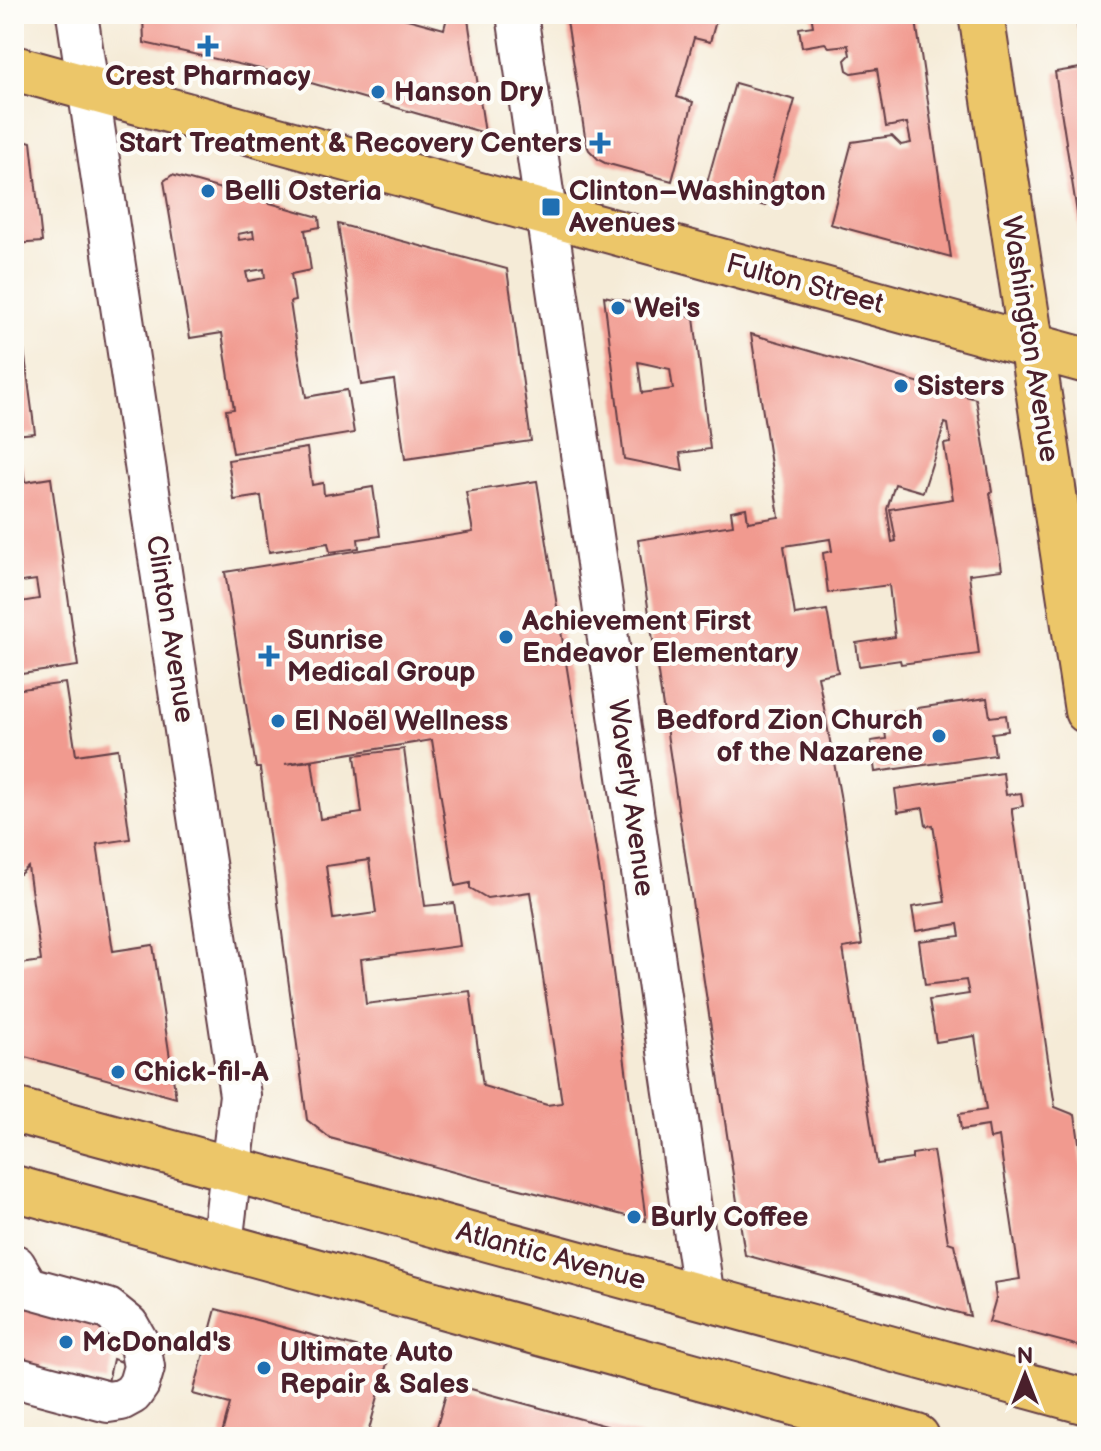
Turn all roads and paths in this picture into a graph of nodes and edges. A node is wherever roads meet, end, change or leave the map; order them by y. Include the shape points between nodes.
1 (77, 14) edge
2 (517, 14) edge
3 (981, 14) edge
4 (14, 68) edge
5 (88, 88) junction
6 (546, 213) junction
7 (1032, 346) junction
8 (1087, 361) edge
9 (1081, 637) edge
10 (1087, 711) edge
11 (14, 1110) edge
12 (231, 1169) junction
13 (14, 1188) edge
14 (222, 1244) junction
15 (15, 1265) edge
16 (704, 1298) junction
17 (14, 1377) edge
18 (1087, 1402) edge
19 (917, 1437) edge

1 - 5 street, Clinton Avenue
2 - 6 street, Waverly Avenue
3 - 7 main road, Washington Avenue
4 - 5 main road, Fulton Street
5 - 6 main road, Fulton Street
5 - 12 street, Clinton Avenue via 240,1095
6 - 7 main road, Fulton Street
6 - 16 street, Waverly Avenue
7 - 8 main road, Fulton Street
7 - 9 main road, Washington Avenue
9 - 10 main road, Washington Avenue
11 - 12 main road, Atlantic Avenue
12 - 14 street, Clinton Avenue
12 - 16 main road, Atlantic Avenue
13 - 14 main road
14 - 19 main road
15 - 17 street via 28,1287 108,1309 128,1325 144,1367 132,1394 108,1402
16 - 18 main road, Atlantic Avenue

